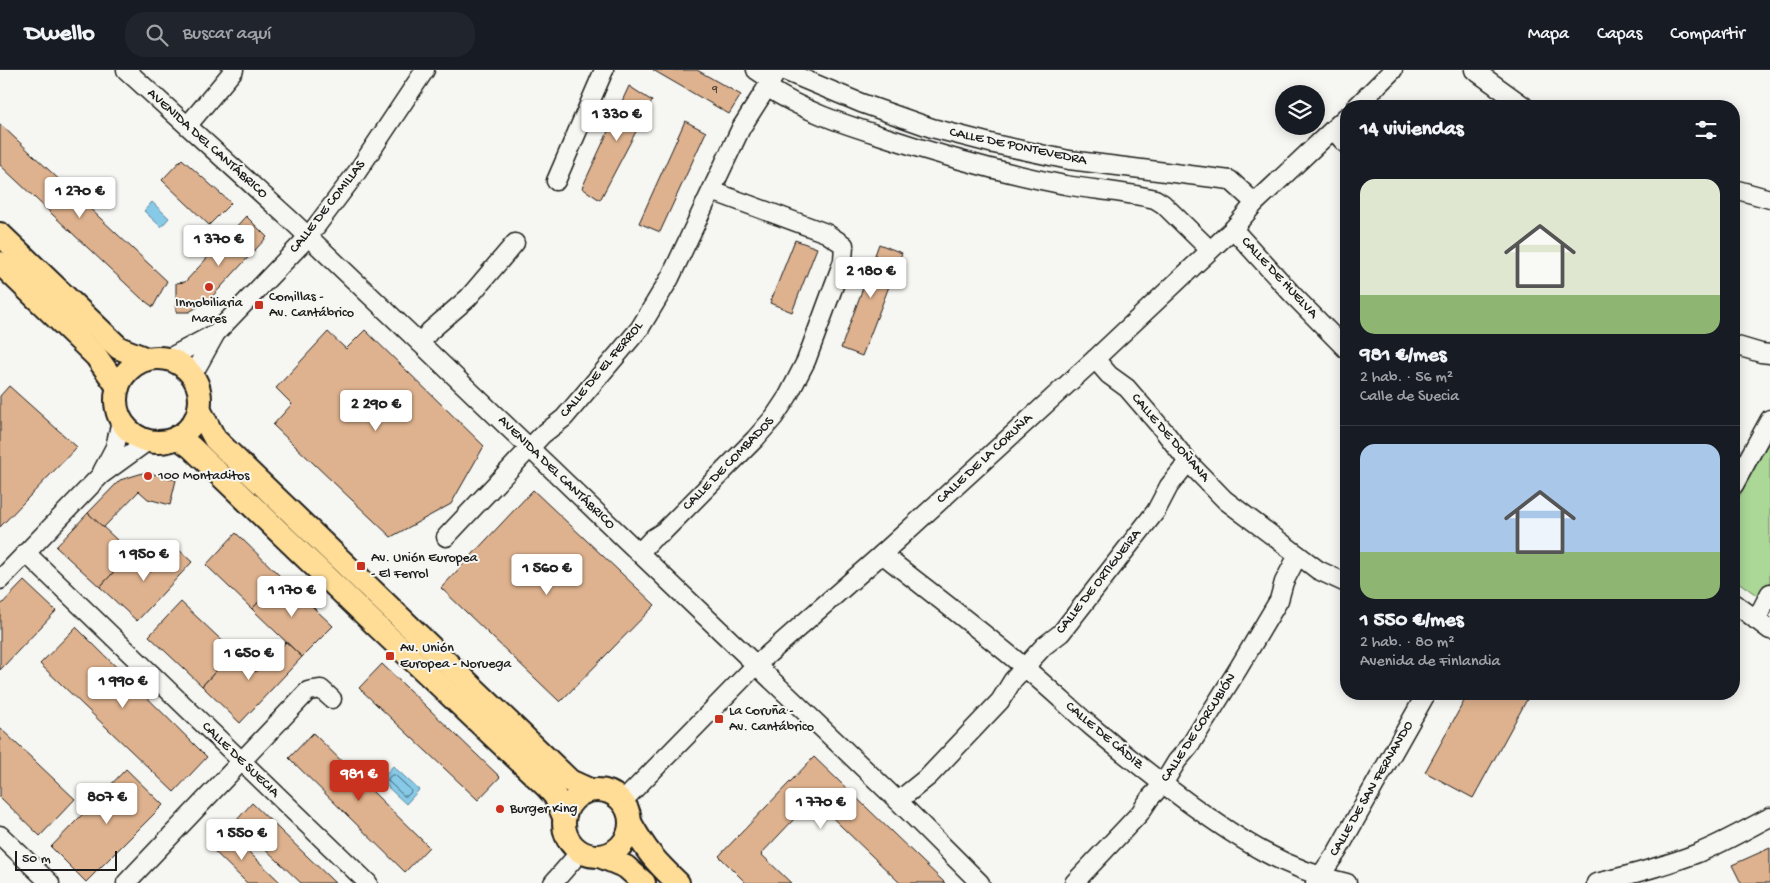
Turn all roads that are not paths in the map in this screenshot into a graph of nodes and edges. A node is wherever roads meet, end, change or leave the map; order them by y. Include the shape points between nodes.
1 (126, 70) edge
2 (234, 70) edge
3 (425, 70) edge
4 (604, 70) edge
5 (756, 70) edge
6 (1393, 70) edge
7 (1474, 70) edge
8 (772, 81) edge
9 (1363, 100) edge
10 (1516, 100) edge
11 (1340, 123) edge
12 (188, 125) junction
13 (1333, 130) junction
14 (1340, 138) edge
15 (556, 181) dead end
16 (712, 190) junction
17 (1740, 191) edge
18 (1770, 199) edge
19 (1255, 203) junction
20 (1233, 229) junction
21 (0, 234) edge
22 (308, 237) junction
23 (515, 243) dead end
24 (1210, 250) junction
25 (0, 263) edge
26 (216, 333) junction
27 (420, 343) junction
28 (1340, 343) edge
29 (1740, 347) edge
30 (1770, 354) edge
31 (1094, 358) junction
32 (157, 359) junction
33 (192, 376) junction
34 (118, 387) junction
35 (199, 409) junction
36 (1770, 419) edge
37 (121, 421) junction
38 (176, 437) junction
39 (148, 441) junction
40 (530, 448) junction
41 (1188, 462) junction
42 (1740, 474) edge
43 (101, 475) junction
44 (446, 537) dead end
45 (26, 553) junction
46 (639, 553) junction
47 (882, 554) junction
48 (1298, 555) junction
49 (0, 580) edge
50 (1340, 580) edge
51 (1770, 593) edge
52 (1740, 608) edge
53 (1763, 625) edge
54 (756, 665) junction
55 (1025, 667) junction
56 (332, 698) dead end
57 (1423, 700) edge
58 (242, 762) junction
59 (1163, 784) junction
60 (590, 790) junction
61 (623, 801) junction
62 (898, 802) junction
63 (1770, 816) edge
64 (564, 817) junction
65 (631, 824) junction
66 (0, 835) edge
67 (580, 852) junction
68 (602, 857) junction
69 (1317, 880) edge
70 (50, 883) edge
71 (126, 883) edge
72 (368, 883) edge
73 (553, 883) edge
74 (644, 883) edge
75 (678, 883) edge
76 (980, 883) edge
77 (1074, 883) edge
78 (1347, 883) edge
79 (1596, 883) edge

1 - 12 street, AVENIDA DEL CANTÁBRICO
2 - 12 street
3 - 22 street, CALLE DE COMILLAS via 357,172
4 - 15 street
5 - 8 street, CALLE DE PONTEVEDRA
6 - 9 street
7 - 10 street
8 - 16 street, CALLE DE EL FERROL via 742,128
8 - 19 street, CALLE DE PONTEVEDRA via 861,103 932,128 994,144 1069,160 1230,180
8 - 24 street, CALLE DE PONTEVEDRA via 792,102 849,126 929,152 1065,185 1155,199
11 - 13 street, CALLE DE LA CORUÑA
12 - 22 street, AVENIDA DEL CANTÁBRICO
13 - 14 street
13 - 19 street, CALLE DE LA CORUÑA
16 - 40 street, CALLE DE EL FERROL via 670,278 640,328 564,418
16 - 46 street, CALLE DE COMBADOS via 826,233 844,245 844,261 806,361 774,416 755,439
17 - 18 street
19 - 20 street, CALLE DE LA CORUÑA
20 - 24 street, CALLE DE LA CORUÑA
20 - 28 street, CALLE DE HUELVA
21 - 32 main road via 119,348
22 - 26 street, CALLE DE COMILLAS
22 - 27 street, AVENIDA DEL CANTÁBRICO
23 - 27 street via 468,298
24 - 31 street, CALLE DE LA CORUÑA
25 - 34 main road via 96,356
26 - 32 street, CALLE DE COMILLAS
26 - 33 street, CALLE DE COMILLAS
27 - 40 street, AVENIDA DEL CANTÁBRICO
29 - 30 street
31 - 41 street, CALLE DE DOÑANA via 1109,375 1128,388
31 - 47 street, CALLE DE LA CORUÑA
32 - 33 main road via 181,365
32 - 34 main road via 134,365
33 - 35 main road via 199,392
34 - 37 main road via 116,405
35 - 38 main road via 191,426
35 - 60 main road via 215,439 570,781
36 - 42 street
37 - 39 main road via 133,434
37 - 43 street via 115,446
38 - 39 main road via 162,442
38 - 64 main road via 191,447 548,787
39 - 43 street
40 - 44 street, CALLE DE EL FERROL
40 - 46 street, AVENIDA DEL CANTÁBRICO
41 - 48 street, CALLE DE DOÑANA via 1225,500
41 - 55 street, CALLE DE ORTIGUEIRA via 1169,486 1156,511 1061,633
43 - 45 street
45 - 49 street
45 - 58 street, CALLE DE SUECIA
46 - 54 street, AVENIDA DEL CANTÁBRICO
47 - 54 street, CALLE DE LA CORUÑA
47 - 55 street, CALLE DE CÁDIZ
48 - 50 street, CALLE DE DOÑANA via 1318,570
48 - 59 street, CALLE DE CORCUBIÓN via 1279,600
51 - 53 street
52 - 53 street
54 - 61 street, CALLE DE LA CORUÑA
54 - 62 street, AVENIDA DEL CANTÁBRICO
55 - 59 street, CALLE DE CÁDIZ
55 - 62 street, CALLE DE ORTIGUEIRA via 1000,701 929,776
56 - 58 street via 321,689 308,691
57 - 69 street, CALLE DE SAN FERNANDO via 1342,843
58 - 71 street
58 - 72 street, CALLE DE SUECIA
59 - 69 street, CALLE DE CÁDIZ via 1227,831
59 - 77 street, CALLE DE CORCUBIÓN
60 - 61 main road via 614,793
60 - 64 main road via 578,795
61 - 65 main road
62 - 76 street, AVENIDA DEL CANTÁBRICO
63 - 79 street via 1698,853 1643,872
64 - 67 main road via 567,837
65 - 68 main road via 623,846
65 - 75 main road via 653,859
66 - 70 street
67 - 68 main road
67 - 73 street
68 - 74 main road via 626,867
69 - 78 street, CALLE DE CÁDIZ

